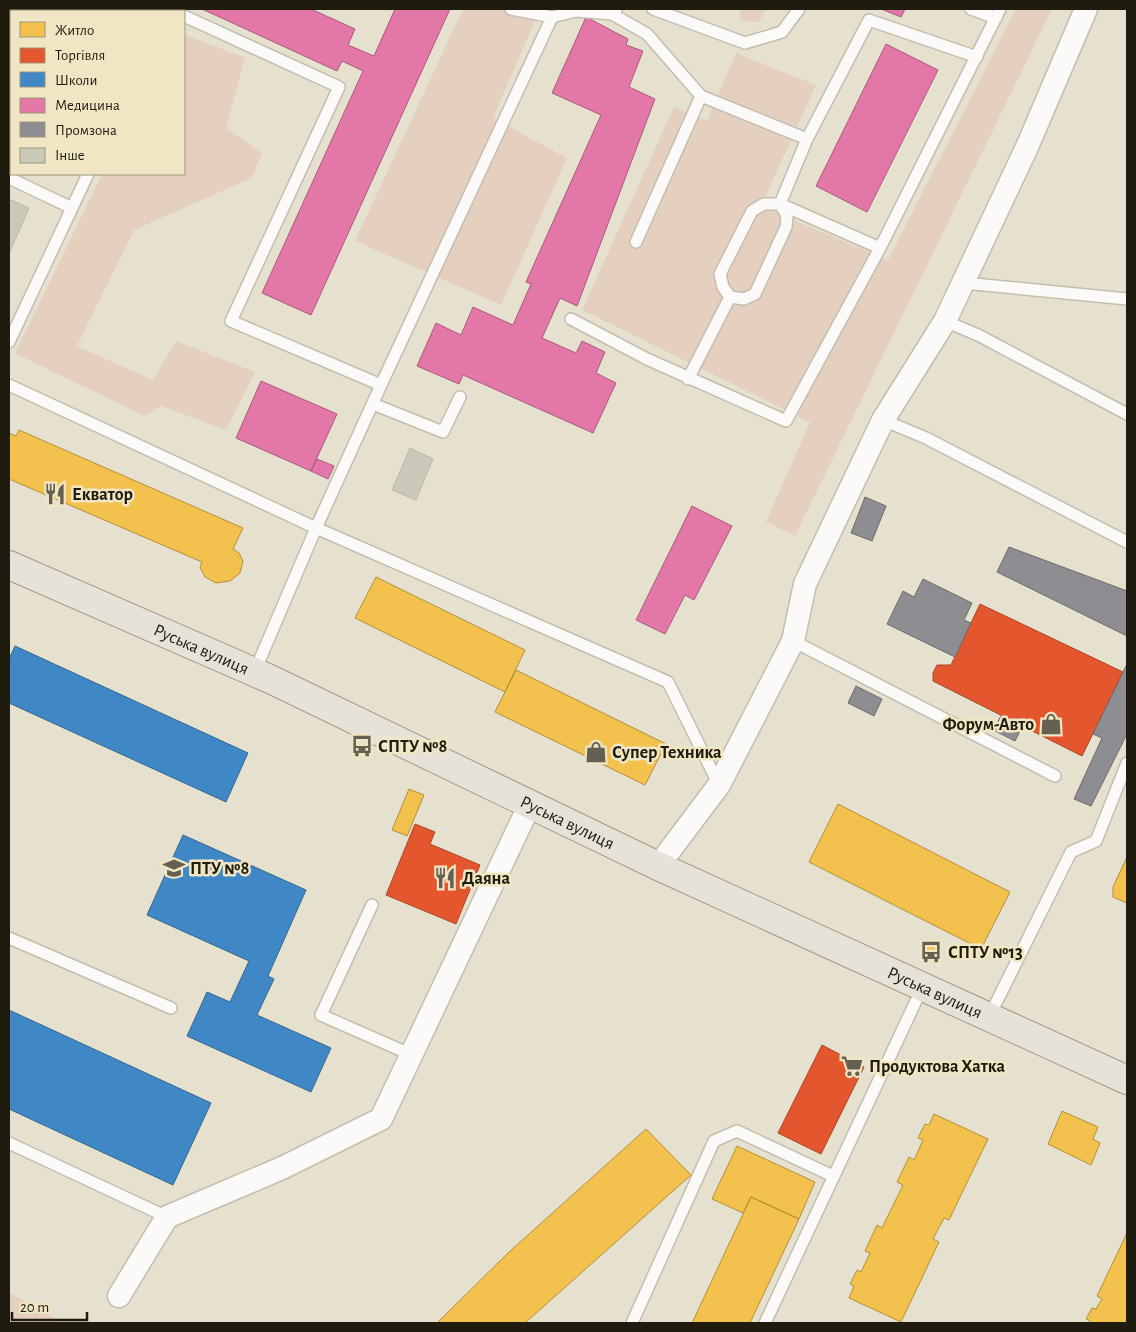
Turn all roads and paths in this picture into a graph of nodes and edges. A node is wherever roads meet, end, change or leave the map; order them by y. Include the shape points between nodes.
1 (511, 9) edge
2 (653, 9) edge
3 (799, 9) edge
4 (971, 9) edge
5 (1086, 9) edge
6 (615, 11) edge
7 (998, 13) edge
8 (185, 16) edge
9 (552, 17) junction
10 (977, 57) junction
11 (701, 96) junction
12 (807, 139) junction
13 (88, 175) edge
14 (9, 178) edge
15 (780, 204) junction
16 (72, 208) junction
17 (636, 242) dead end
18 (880, 248) junction
19 (964, 283) junction
20 (730, 298) junction
21 (1127, 299) edge
22 (570, 319) dead end
23 (945, 321) junction
24 (9, 342) edge
25 (688, 379) junction
26 (9, 385) edge
27 (381, 385) junction
28 (460, 397) dead end
29 (373, 404) junction
30 (1127, 414) edge
31 (883, 420) junction
32 (316, 528) junction
33 (1127, 542) edge
34 (9, 565) edge
35 (793, 641) junction
36 (254, 673) junction
37 (1127, 763) edge
38 (1055, 776) dead end
39 (719, 785) junction
40 (530, 804) junction
41 (658, 866) junction
42 (372, 905) dead end
43 (9, 938) edge
44 (923, 986) junction
45 (171, 1008) dead end
46 (989, 1017) junction
47 (412, 1055) junction
48 (1127, 1080) edge
49 (9, 1143) edge
50 (833, 1176) junction
51 (167, 1217) junction
52 (119, 1296) dead end
53 (632, 1323) edge
54 (765, 1323) edge

1 - 9 lane
2 - 3 lane via 745,43 782,32
4 - 7 lane
5 - 19 street
6 - 9 lane via 576,11
6 - 11 lane via 647,34
7 - 10 lane
8 - 27 lane via 339,87 231,321
9 - 27 lane
10 - 12 lane via 869,20
10 - 18 lane
11 - 12 lane
11 - 17 lane
12 - 15 lane
13 - 16 lane
14 - 16 lane
15 - 18 lane
15 - 20 lane via 786,216 786,227 755,294 744,299
15 - 20 lane via 764,204 752,211 720,274
16 - 24 lane
18 - 25 lane via 786,421
19 - 21 lane
19 - 23 street
20 - 25 lane
22 - 25 lane
23 - 30 lane via 980,336
23 - 31 street
26 - 32 lane
27 - 29 lane
28 - 29 lane via 443,432
29 - 32 lane
31 - 33 lane via 926,438
31 - 35 street via 805,584
32 - 36 lane
32 - 39 lane via 668,682
34 - 36 main road, Руська вулиця
35 - 38 lane
35 - 39 street
36 - 40 main road, Руська вулиця
37 - 46 lane via 1096,841 1071,852
39 - 41 street
40 - 41 main road, Руська вулиця
40 - 47 street
41 - 44 main road, Руська вулиця
42 - 47 lane via 320,1015
43 - 45 lane
44 - 46 main road, Руська вулиця
44 - 50 lane
46 - 48 main road, Руська вулиця
47 - 51 street via 381,1119 282,1168
49 - 51 lane
50 - 53 lane via 737,1131 714,1141
50 - 54 lane
51 - 52 street

